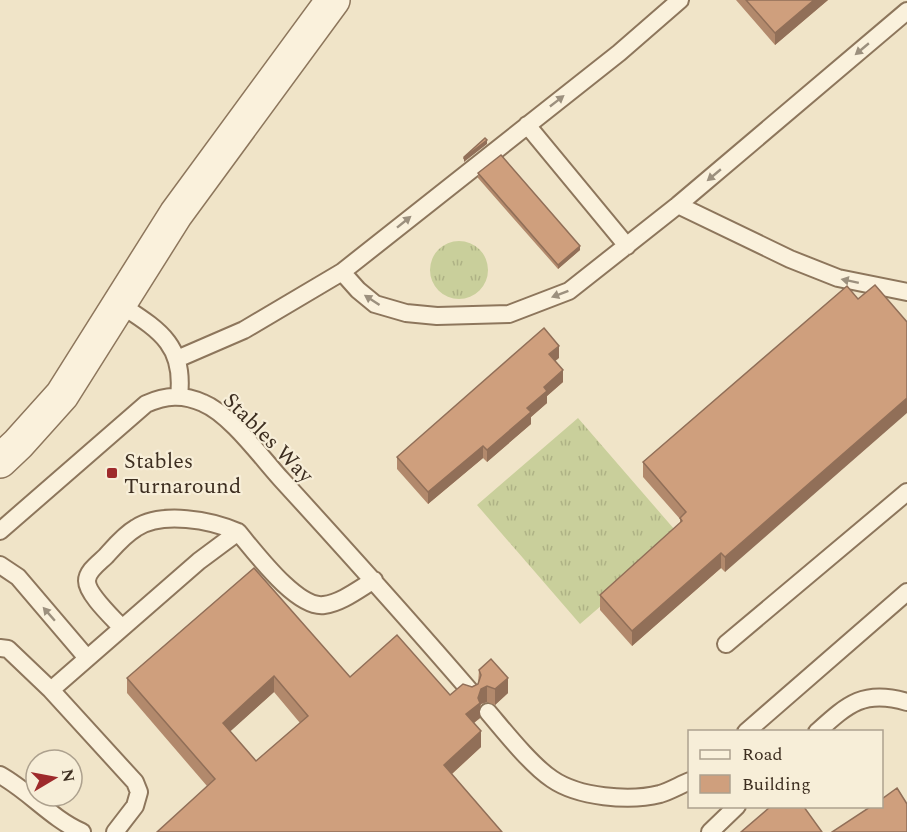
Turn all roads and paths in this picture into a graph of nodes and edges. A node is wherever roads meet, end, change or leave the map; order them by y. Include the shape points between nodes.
1 (333, 0) edge
2 (680, 0) edge
3 (907, 11) edge
4 (527, 125) junction
5 (678, 205) junction
6 (627, 246) junction
7 (342, 272) junction
8 (907, 292) edge
9 (121, 305) junction
10 (177, 359) junction
11 (179, 396) junction
12 (0, 461) edge
13 (907, 492) edge
14 (0, 531) edge
15 (238, 532) junction
16 (0, 565) edge
17 (374, 580) junction
18 (907, 592) edge
19 (122, 628) junction
20 (726, 644) dead end
21 (0, 648) edge
22 (87, 658) junction
23 (51, 690) junction
24 (471, 692) edge
25 (907, 702) edge
26 (488, 712) edge
27 (748, 730) edge
28 (819, 730) edge
29 (0, 775) edge
30 (688, 782) edge
31 (736, 808) edge
32 (82, 832) edge
33 (115, 832) edge
34 (710, 832) edge

1 - 9 street via 176,214
4 -> 2 lane
3 -> 5 lane
4 - 6 lane
7 -> 4 lane
5 - 6 lane
8 -> 5 lane via 838,278
6 -> 7 lane via 569,291 509,314 406,313 375,304
7 - 10 lane via 244,330
9 - 10 lane via 165,336
9 - 12 street via 62,395
10 - 11 lane
11 - 14 lane, Stables Way via 162,397 146,404
11 - 17 lane, Stables Way via 205,403 235,428
13 - 20 lane
15 - 17 lane via 292,592 312,605 333,603
15 - 19 lane
15 - 19 lane via 195,520 153,521 122,539 89,574 87,583
22 -> 16 lane via 18,577
17 - 24 lane, Stables Way
18 - 27 lane
19 - 22 lane
21 - 23 lane via 8,649
22 - 23 lane
23 - 33 lane via 135,782 139,792 135,806
25 - 28 lane via 894,698 861,699 846,706
26 - 30 lane via 552,780 585,793 623,798 660,794
29 - 32 lane via 69,827
31 - 34 lane

